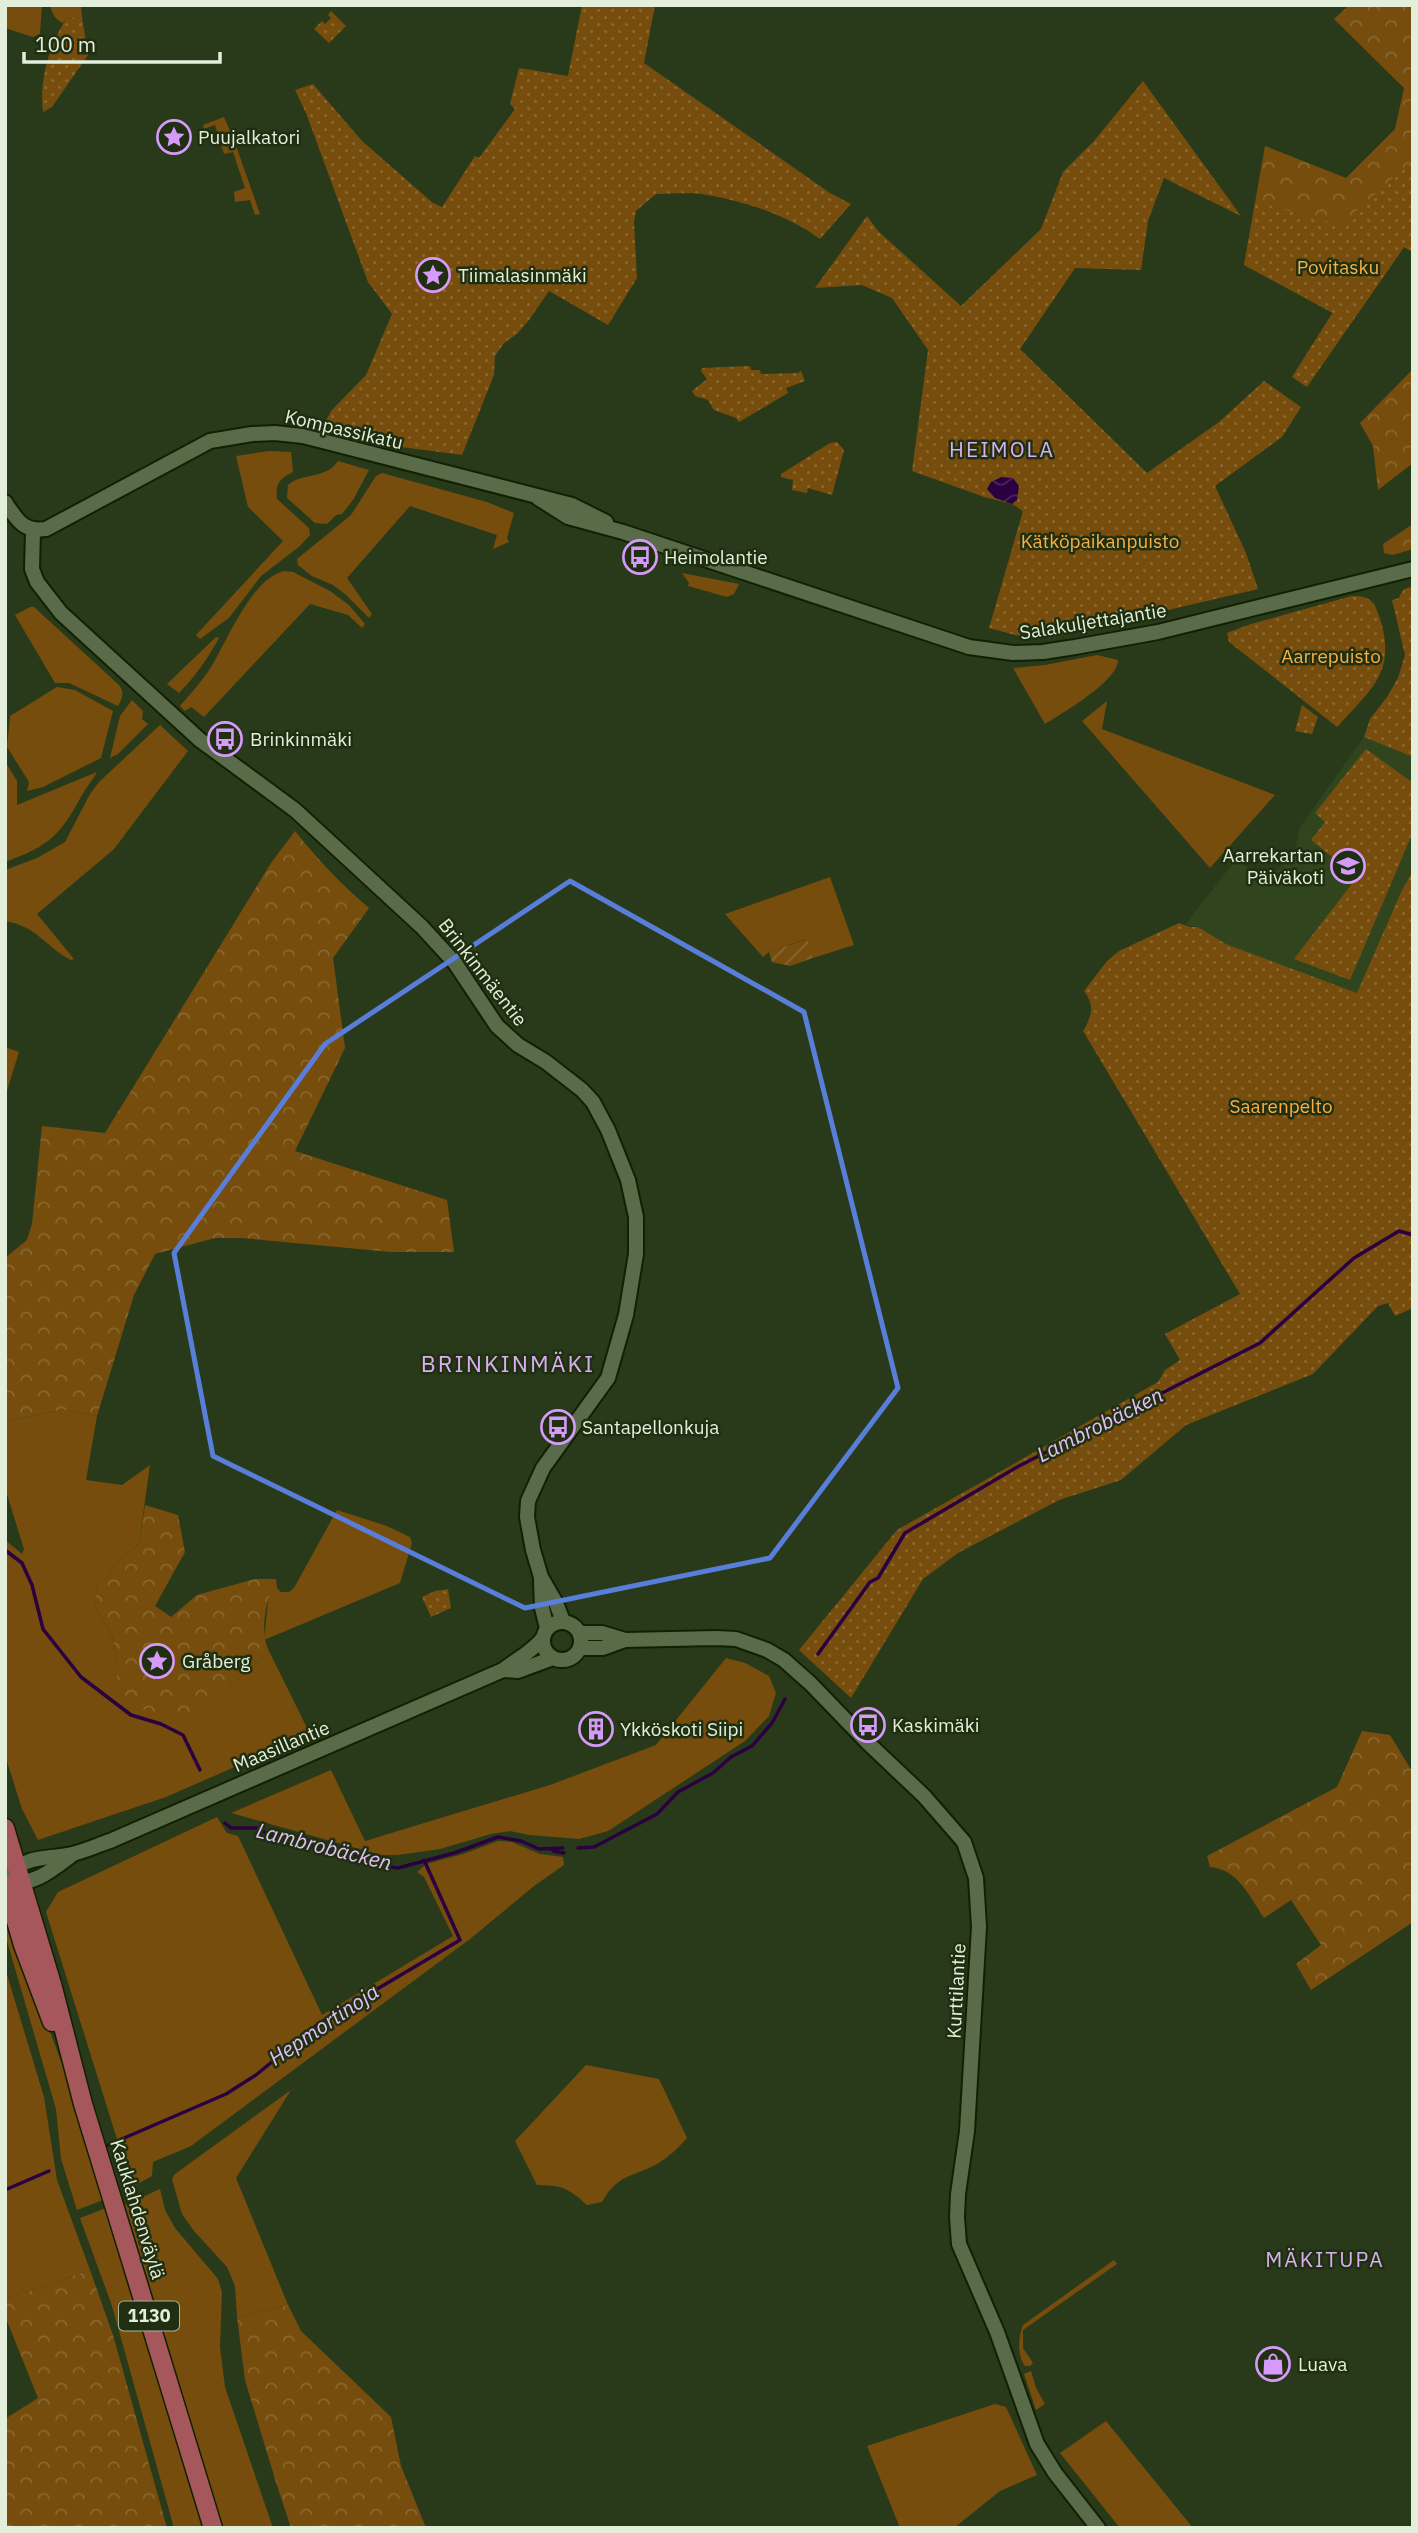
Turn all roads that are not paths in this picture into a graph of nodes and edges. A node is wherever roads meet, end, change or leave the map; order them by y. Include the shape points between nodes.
1 (538, 498) joint
2 (5, 502) edge
3 (33, 531) junction
4 (1413, 569) edge
5 (541, 1577) junction
6 (563, 1621) junction
7 (545, 1633) junction
8 (580, 1640) junction
9 (553, 1658) junction
10 (503, 1670) junction
11 (5, 1828) edge
12 (11, 1877) edge
13 (213, 2528) edge
14 (1098, 2528) edge

1 - 3 street, Kompassikatu via 303,436 264,433 211,441 57,524
1 - 4 street, Salakuljettajantie via 572,505 623,532 969,647 1013,653 1158,632
2 - 3 street via 17,520
3 - 5 street, Brinkinmäentie via 32,569 61,613 191,733 295,810 422,927 455,964 497,1026 582,1090 608,1130 633,1199 636,1254 608,1378 543,1468 528,1501 529,1532
5 - 6 street, Brinkinmäentie
5 - 7 street, Brinkinmäentie
6 - 7 street via 552,1624
6 - 8 street via 573,1625
7 - 9 street via 547,1653
7 - 10 street, Maasillantie via 533,1650
8 - 9 street via 569,1659
8 - 14 street, Kurttilantie via 603,1648 625,1640 716,1638 751,1643 774,1654 912,1783 964,1842 976,1878 979,1927 967,2130 957,2206 959,2244 1037,2444
9 - 10 street, Maasillantie via 518,1671
10 - 12 street, Maasillantie via 73,1854 44,1875
11 - 12 main road, Kauklahdenväylä / 1130
12 - 13 main road, Kauklahdenväylä / 1130 via 52,1984 83,2104

